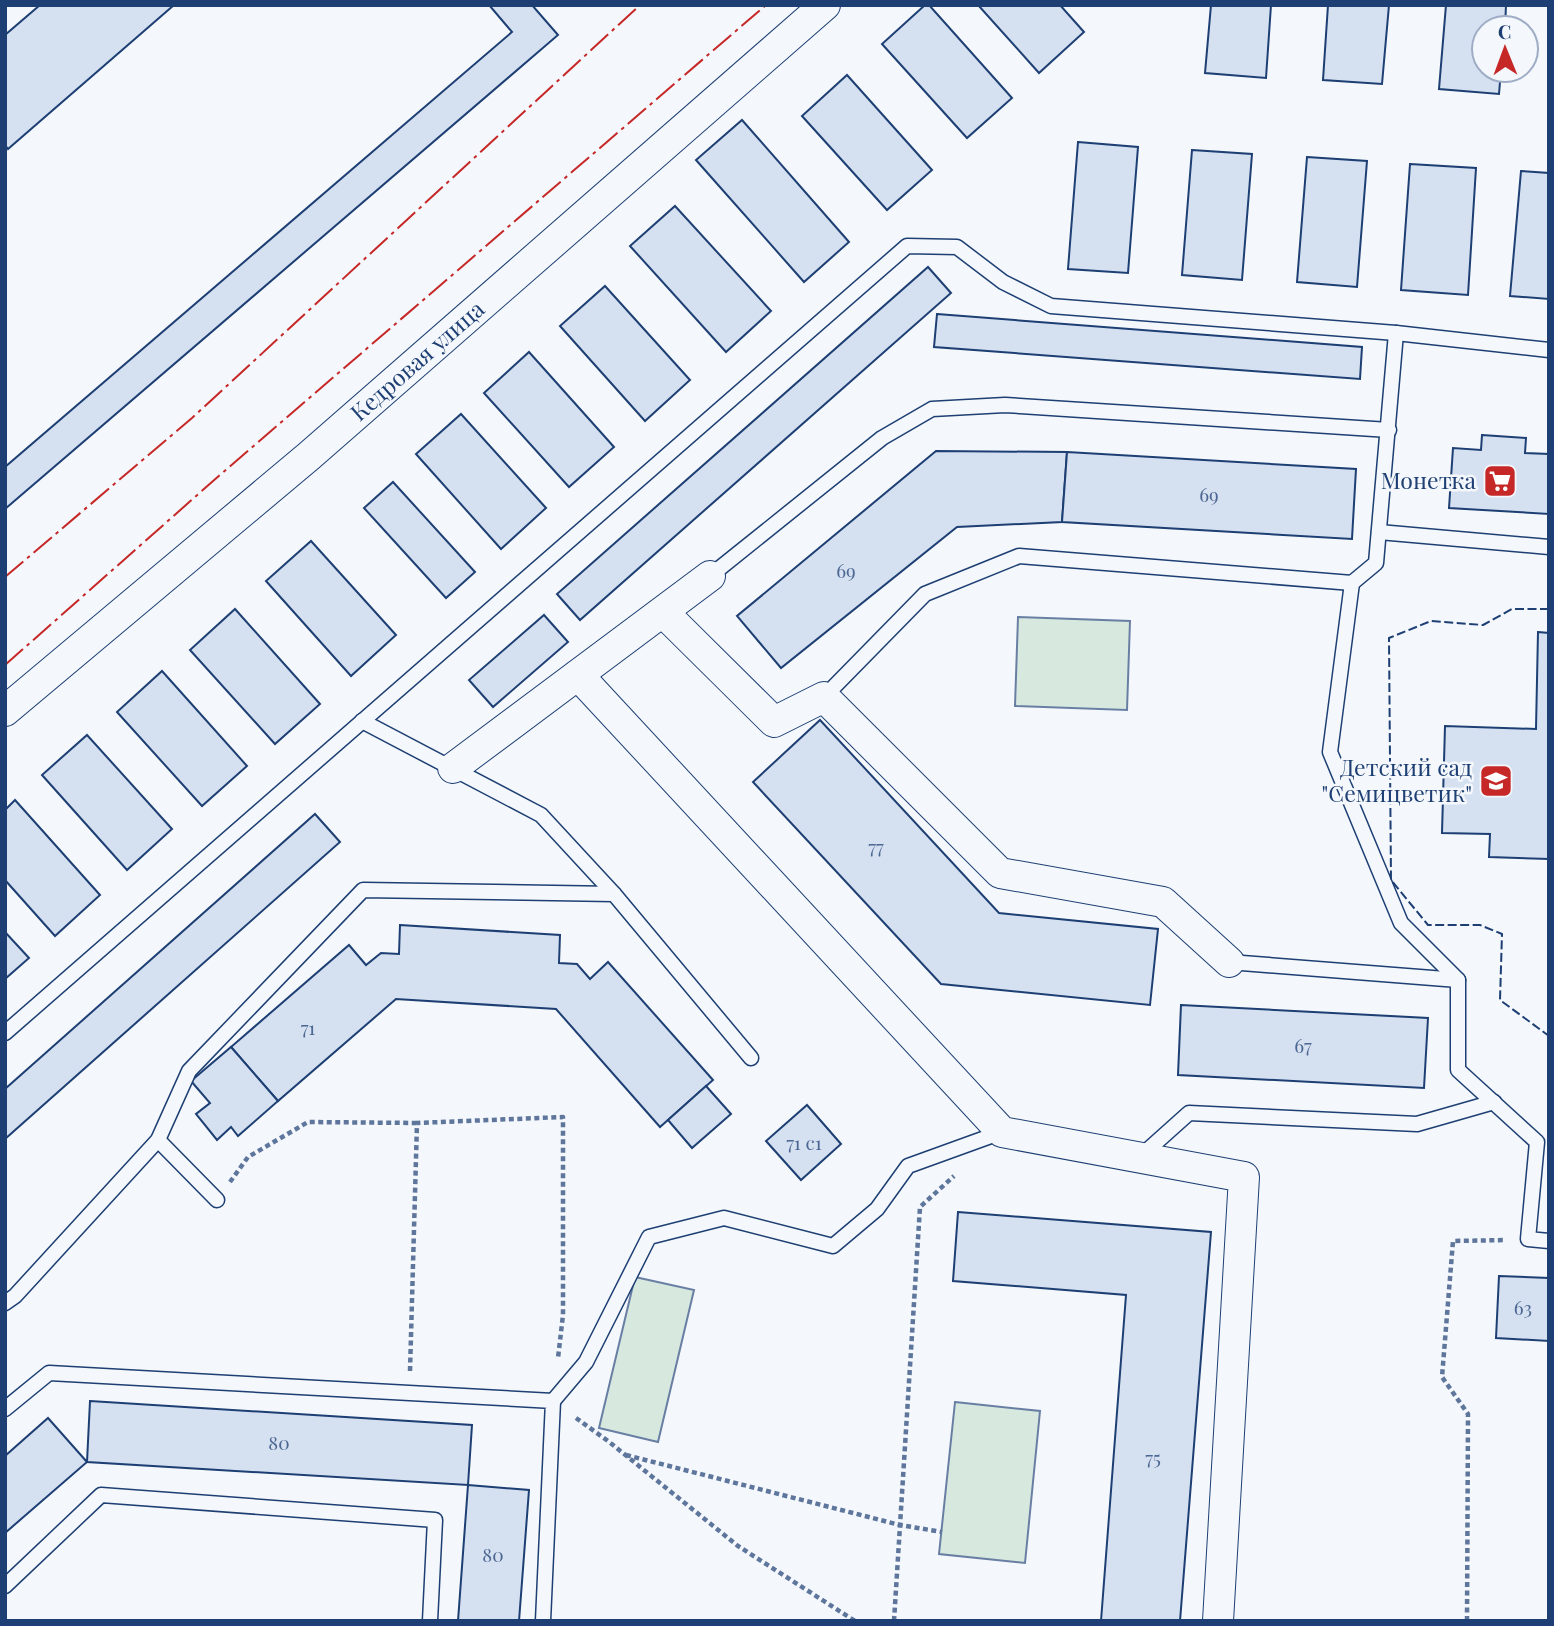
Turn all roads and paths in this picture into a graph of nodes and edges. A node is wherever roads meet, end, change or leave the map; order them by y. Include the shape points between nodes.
1 (825, 5) edge
2 (1396, 333) junction
3 (1549, 350) edge
4 (1389, 430) junction
5 (1379, 532) junction
6 (1549, 547) edge
7 (710, 576) joint
8 (1352, 583) junction
9 (663, 612) junction
10 (578, 675) junction
11 (824, 697) junction
12 (5, 711) edge
13 (362, 721) junction
14 (453, 768) junction
15 (614, 894) junction
16 (1229, 962) joint
17 (1458, 980) junction
18 (5, 1033) edge
19 (751, 1058) dead end
20 (1494, 1102) junction
21 (417, 1123) junction
22 (1002, 1132) junction
23 (158, 1140) junction
24 (1139, 1158) junction
25 (961, 1170) dead end
26 (217, 1200) joint
27 (1528, 1239) junction
28 (1549, 1241) edge
29 (5, 1303) edge
30 (410, 1393) junction
31 (553, 1401) junction
32 (5, 1409) edge
33 (625, 1455) junction
34 (900, 1525) junction
35 (942, 1532) dead end
36 (5, 1586) edge
37 (430, 1621) edge
38 (543, 1621) edge
39 (855, 1621) edge
40 (894, 1621) edge
41 (1218, 1621) edge
42 (1467, 1621) edge

1 - 12 street, Кедровая улица via 309,456
2 - 3 lane
2 - 4 lane
2 - 13 lane via 1051,306 1003,282 957,247 907,246
4 - 5 lane
4 - 7 lane via 1005,405 932,409 882,439
5 - 6 lane
5 - 8 lane via 1376,563
7 - 9 street
8 - 11 lane via 1019,556 925,594
8 - 17 lane via 1330,752 1401,923
9 - 10 street
9 - 11 street via 774,722
10 - 14 street
10 - 22 street
11 - 16 street via 1000,873 1163,902
13 - 14 lane
13 - 18 lane
14 - 15 lane via 541,815
15 - 19 lane
15 - 23 lane via 363,890 189,1071
16 - 17 lane
17 - 20 lane via 1458,1070
20 - 24 lane via 1417,1124 1189,1113
20 - 27 lane via 1537,1142
21 - 26 path via 308,1122 248,1157
21 - 30 path
21 - 31 path via 563,1117 563,1315
22 - 24 street
22 - 31 lane via 908,1166 877,1209 833,1245 724,1218 649,1237 586,1362
23 - 26 lane
23 - 29 lane
24 - 41 street via 1244,1177
25 - 34 path via 920,1207
27 - 28 lane
27 - 42 path via 1452,1241 1442,1377 1468,1414
30 - 31 lane
30 - 32 lane via 49,1373
31 - 33 path
31 - 38 lane
33 - 34 path
33 - 39 path via 738,1546
34 - 35 path
34 - 40 path
36 - 37 lane via 101,1495 435,1520

